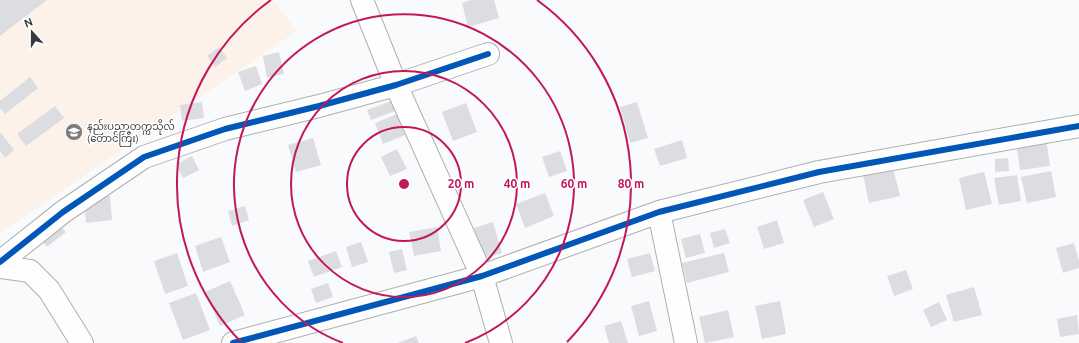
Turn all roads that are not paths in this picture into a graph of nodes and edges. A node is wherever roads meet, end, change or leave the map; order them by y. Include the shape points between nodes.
1 (362, 0) edge
2 (488, 54) dead end
3 (396, 85) junction
4 (1079, 126) edge
5 (659, 212) junction
6 (0, 262) edge
7 (0, 266) edge
8 (482, 276) junction
9 (82, 343) edge
10 (233, 343) edge
11 (501, 343) edge
12 (686, 343) edge

1 - 3 street
2 - 3 street
3 - 6 street via 225,129 144,157 63,212
3 - 8 street
4 - 5 street via 819,172
5 - 8 street
5 - 12 street
7 - 9 street via 30,271 49,290
8 - 10 street
8 - 11 street

